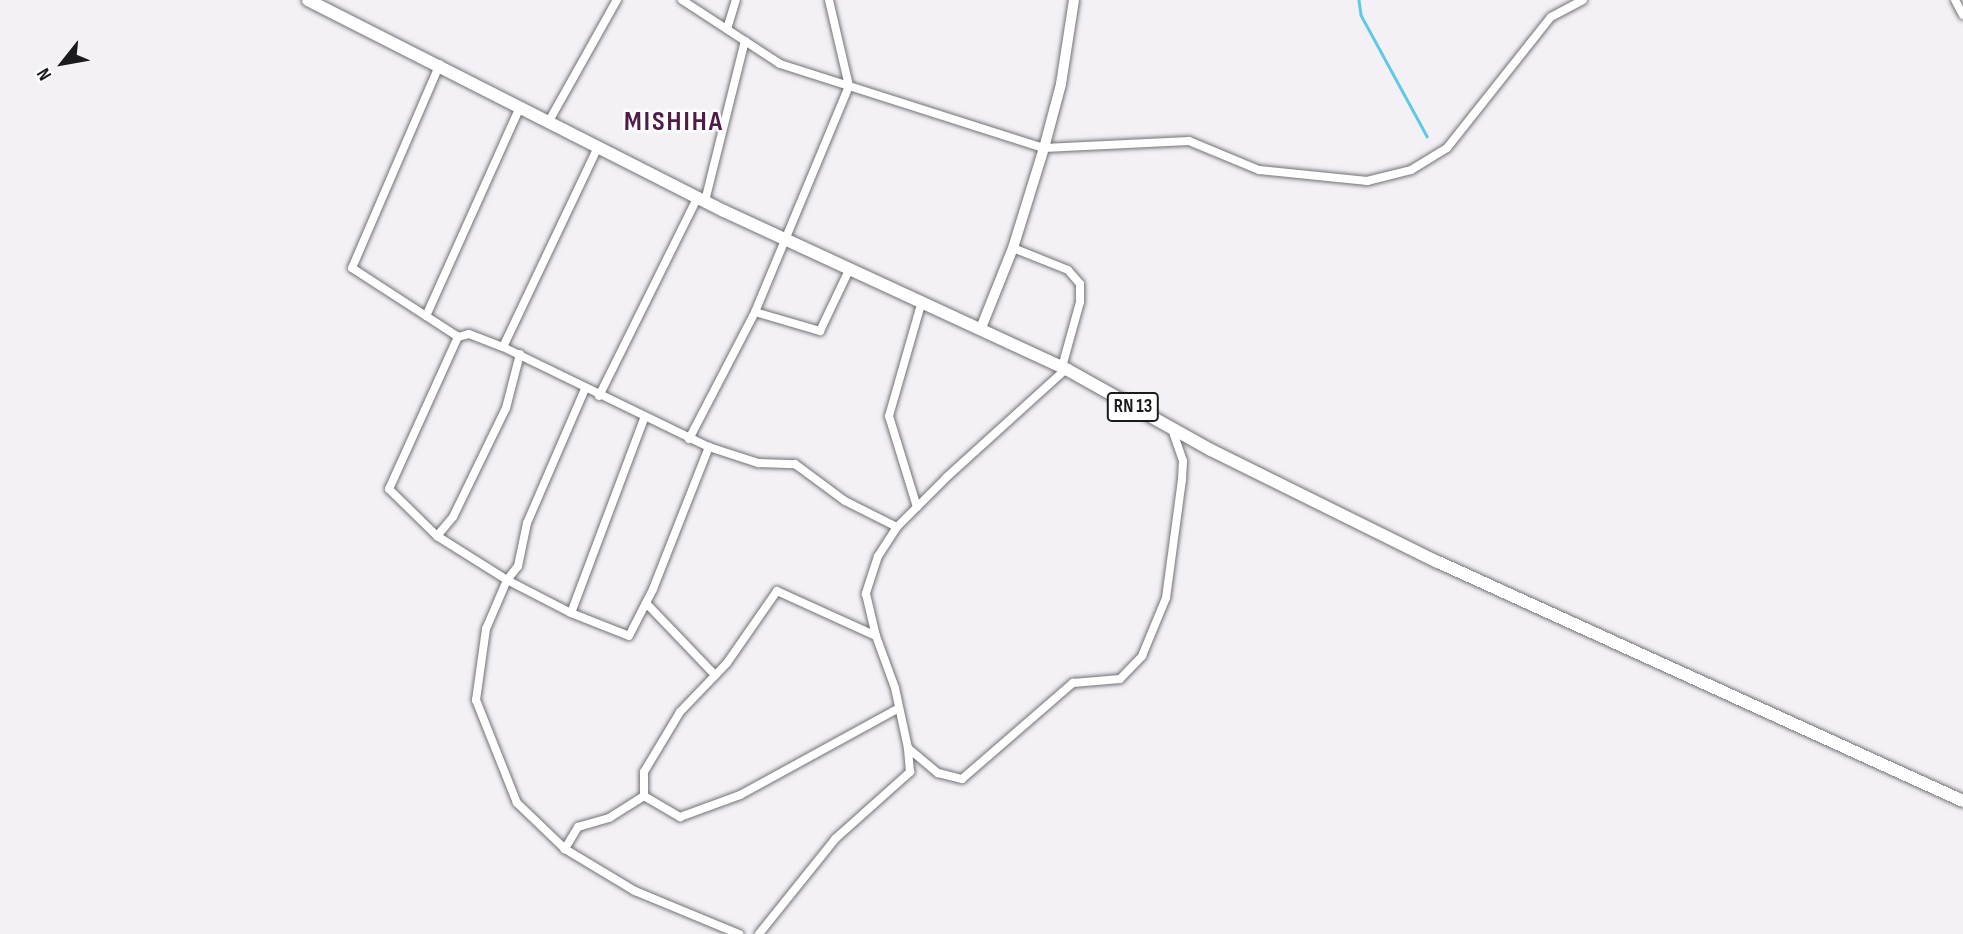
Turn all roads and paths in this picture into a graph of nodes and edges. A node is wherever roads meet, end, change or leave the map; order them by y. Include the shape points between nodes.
1 (617, 0) edge
2 (682, 0) edge
3 (736, 0) edge
4 (828, 0) edge
5 (1074, 0) edge
6 (1583, 0) edge
7 (1955, 0) edge
8 (311, 1) edge
9 (1963, 15) edge
10 (727, 29) junction
11 (745, 41) junction
12 (440, 64) junction
13 (849, 86) junction
14 (520, 107) junction
15 (549, 121) junction
16 (1044, 148) junction
17 (597, 149) junction
18 (701, 199) junction
19 (788, 240) junction
20 (1013, 248) junction
21 (850, 268) junction
22 (922, 301) junction
23 (755, 312) junction
24 (426, 316) junction
25 (981, 328) junction
26 (458, 337) junction
27 (503, 347) junction
28 (520, 354) junction
29 (1064, 368) junction
30 (584, 389) junction
31 (598, 396) junction
32 (645, 416) junction
33 (1172, 429) junction
34 (689, 439) junction
35 (709, 447) junction
36 (916, 507) junction
37 (897, 527) junction
38 (437, 536) junction
39 (507, 580) junction
40 (646, 603) junction
41 (572, 612) junction
42 (876, 636) junction
43 (715, 675) junction
44 (899, 708) junction
45 (908, 748) junction
46 (644, 796) junction
47 (1963, 801) edge
48 (565, 849) junction
49 (739, 934) edge
50 (759, 934) edge

1 - 15 street
2 - 10 street
3 - 10 street
4 - 13 street
5 - 16 street via 1061,84
6 - 16 street via 1551,17 1451,145 1411,170 1384,180 1259,170 1189,141
7 - 9 street
8 - 12 main road, RN 13
10 - 11 street
11 - 13 street via 780,64
11 - 18 street
12 - 14 main road, RN 13
12 - 24 street via 352,268
13 - 16 street
13 - 19 street
14 - 15 main road, RN 13
14 - 24 street
15 - 17 main road, RN 13
16 - 20 street
17 - 18 main road, RN 13
17 - 27 street
18 - 19 main road, RN 13
18 - 31 street
19 - 21 main road, RN 13
19 - 23 street
20 - 25 street
20 - 29 street via 1068,270 1080,284
21 - 22 main road, RN 13
21 - 23 street via 820,331
22 - 25 main road, RN 13
22 - 36 street via 889,416
23 - 34 street
24 - 26 street
25 - 29 main road, RN 13
26 - 27 street via 470,334
26 - 38 street via 389,489
27 - 28 street
28 - 30 street
28 - 38 street via 506,408 453,517
29 - 33 main road, RN 13
29 - 36 street
30 - 31 street
30 - 39 street via 527,523 518,566
31 - 32 street
32 - 34 street
32 - 41 street
33 - 45 street via 1183,461 1166,598 1132,670 1120,679 1073,683 962,779 938,773
33 - 47 main road, RN 13 via 1450,568
34 - 35 street
35 - 37 street via 758,463 794,464 845,501
35 - 40 street
36 - 37 street
37 - 42 street via 878,556 866,594
38 - 39 street
39 - 41 street
39 - 48 street via 486,629 476,700 517,803
40 - 41 street via 629,636
40 - 43 street
42 - 43 street via 777,591
42 - 44 street
43 - 46 street via 680,712 644,772
44 - 45 street
44 - 46 street via 740,795 680,817
45 - 50 street via 910,772 835,839
46 - 48 street via 608,818 578,827
48 - 49 street via 635,891

